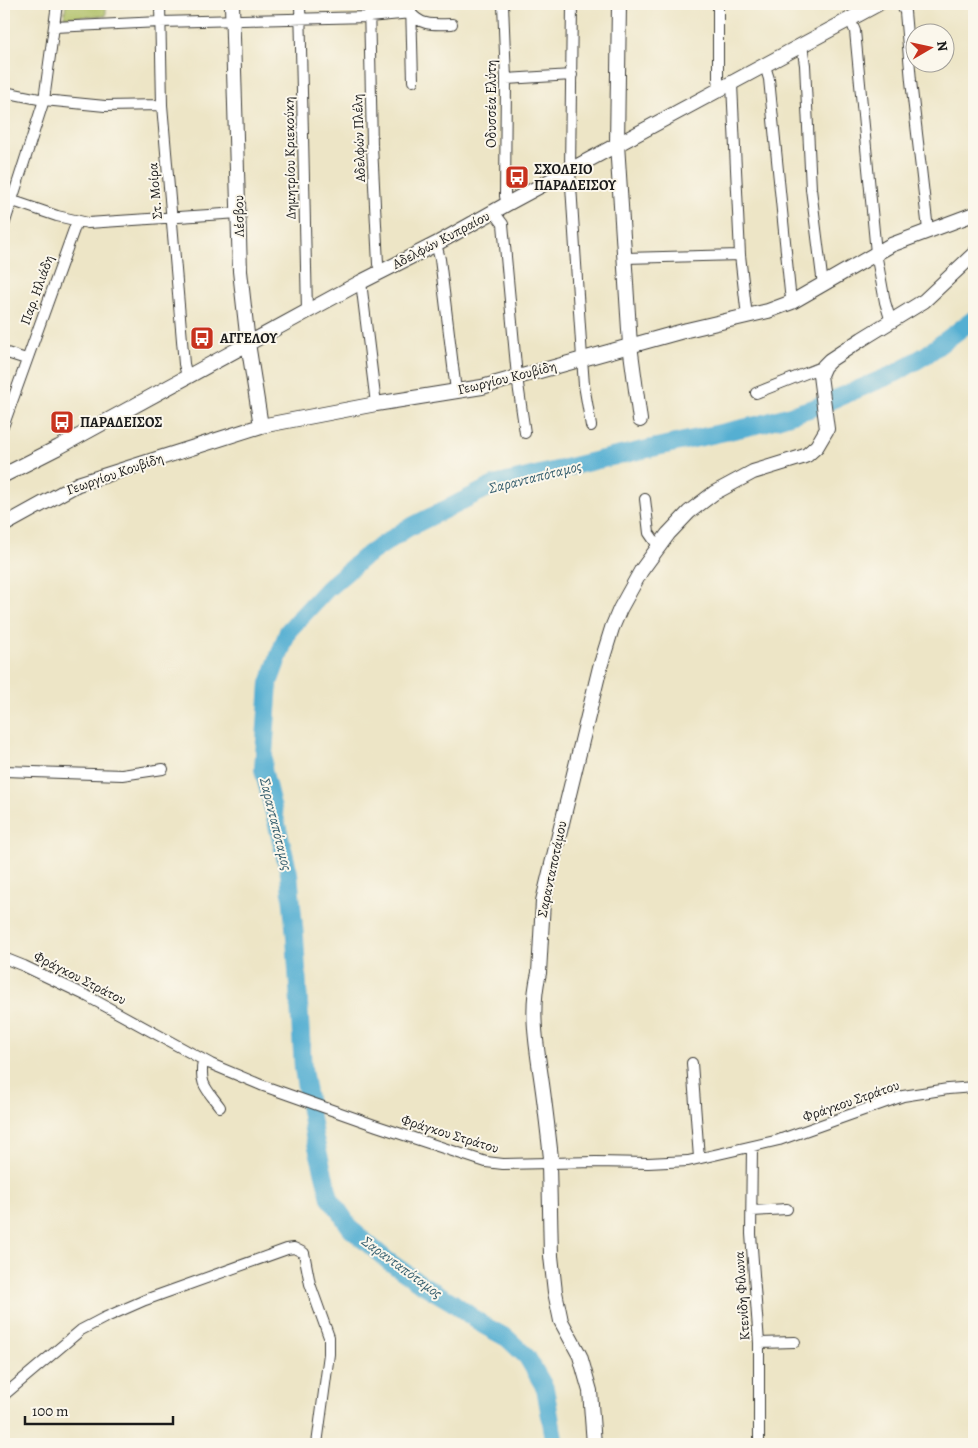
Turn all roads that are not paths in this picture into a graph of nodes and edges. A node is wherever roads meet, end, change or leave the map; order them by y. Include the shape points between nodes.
1 (57, 4) edge
2 (160, 4) edge
3 (232, 4) edge
4 (300, 4) edge
5 (369, 4) edge
6 (503, 4) edge
7 (572, 4) edge
8 (619, 4) edge
9 (718, 4) edge
10 (901, 4) edge
11 (872, 6) edge
12 (411, 8) edge
13 (369, 17) junction
14 (301, 18) junction
15 (850, 19) junction
16 (233, 20) junction
17 (160, 22) junction
18 (452, 24) dead end
19 (54, 27) junction
20 (802, 45) junction
21 (765, 66) junction
22 (572, 75) junction
23 (506, 79) junction
24 (413, 81) dead end
25 (726, 87) junction
26 (4, 92) edge
27 (44, 100) junction
28 (162, 105) junction
29 (617, 144) junction
30 (570, 170) junction
31 (13, 201) junction
32 (507, 204) junction
33 (494, 212) junction
34 (239, 213) junction
35 (974, 214) edge
36 (171, 218) junction
37 (77, 222) junction
38 (4, 225) edge
39 (928, 230) junction
40 (436, 244) junction
41 (876, 253) junction
42 (974, 254) edge
43 (740, 255) junction
44 (625, 258) junction
45 (382, 271) junction
46 (361, 282) junction
47 (823, 285) junction
48 (792, 302) junction
49 (307, 311) junction
50 (747, 316) junction
51 (891, 322) junction
52 (248, 344) junction
53 (630, 345) junction
54 (4, 352) edge
55 (582, 358) junction
56 (26, 359) junction
57 (824, 366) junction
58 (187, 376) junction
59 (517, 377) junction
60 (456, 391) junction
61 (756, 393) dead end
62 (376, 404) junction
63 (640, 420) dead end
64 (4, 424) edge
65 (261, 426) junction
66 (591, 426) dead end
67 (525, 433) dead end
68 (4, 475) edge
69 (646, 499) dead end
70 (4, 525) edge
71 (658, 546) junction
72 (163, 769) dead end
73 (4, 771) edge
74 (4, 958) edge
75 (203, 1060) junction
76 (692, 1063) dead end
77 (974, 1087) edge
78 (220, 1107) dead end
79 (752, 1147) junction
80 (699, 1158) junction
81 (549, 1164) junction
82 (787, 1209) dead end
83 (752, 1211) junction
84 (795, 1342) dead end
85 (759, 1344) junction
86 (4, 1395) edge
87 (317, 1444) edge
88 (594, 1444) edge
89 (759, 1444) edge

1 - 19 street
2 - 17 street, Στ. Μοίρα
3 - 16 street, Λέσβου
4 - 14 street, Δημητρίου Κριεκούκη
5 - 13 street, Αδελφών Πλέλη
6 - 23 street, Οδυσσέα Ελύτη
7 - 22 street
8 - 29 street
9 - 25 street via 718,79
10 - 39 street via 905,12
11 - 15 street, Αδελφών Κυπραίου
12 - 13 street
12 - 18 street via 416,20 428,24
12 - 24 street
13 - 14 street
13 - 45 street, Αδελφών Πλέλη via 378,264
14 - 16 street
14 - 49 street, Δημητρίου Κριεκούκη
15 - 20 street, Αδελφών Κυπραίου
15 - 41 street via 855,31
16 - 17 street
16 - 34 street, Λέσβου
17 - 19 street
17 - 28 street, Στ. Μοίρα
19 - 27 street
20 - 21 street, Αδελφών Κυπραίου
20 - 47 street via 812,189
21 - 25 street, Αδελφών Κυπραίου
21 - 48 street
22 - 23 street
22 - 30 street
23 - 32 street, Οδυσσέα Ελύτη
25 - 29 street, Αδελφών Κυπραίου
25 - 43 street
26 - 27 street
27 - 28 street via 105,106
27 - 31 street
28 - 36 street, Στ. Μοίρα
29 - 30 street, Αδελφών Κυπραίου
29 - 44 street
30 - 32 street, Αδελφών Κυπραίου
30 - 55 street
31 - 37 street
31 - 38 street
32 - 33 street, Αδελφών Κυπραίου
33 - 40 street, Αδελφών Κυπραίου
33 - 59 street via 503,224
34 - 36 street
34 - 52 street, Λέσβου via 240,271
35 - 39 street, Γεωργίου Κουβίδη
36 - 37 street
36 - 58 street, Στ. Μοίρα
37 - 56 street, Παρ. Ηλιάδη
39 - 41 street, Γεωργίου Κουβίδη
40 - 45 street, Αδελφών Κυπραίου
40 - 60 street
41 - 47 street, Γεωργίου Κουβίδη
41 - 51 street
42 - 51 street via 924,301
43 - 44 street
43 - 50 street
44 - 53 street
45 - 46 street, Αδελφών Κυπραίου
46 - 49 street, Αδελφών Κυπραίου
46 - 62 street
47 - 48 street, Γεωργίου Κουβίδη
48 - 50 street, Γεωργίου Κουβίδη
49 - 52 street, Αδελφών Κυπραίου
50 - 53 street, Γεωργίου Κουβίδη
51 - 57 street
52 - 58 street, Αδελφών Κυπραίου
52 - 65 street, Λέσβου
53 - 55 street, Γεωργίου Κουβίδη
53 - 63 street
54 - 56 street
55 - 59 street, Γεωργίου Κουβίδη
55 - 66 street
56 - 64 street, Παρ. Ηλιάδη
57 - 61 street
57 - 71 street, Σαρανταποτάμου via 820,375 828,429 823,438 807,455 741,477 714,493 689,512
58 - 68 street, Αδελφών Κυπραίου
59 - 60 street, Γεωργίου Κουβίδη
59 - 67 street
60 - 62 street, Γεωργίου Κουβίδη
62 - 65 street, Γεωργίου Κουβίδη
65 - 70 street, Γεωργίου Κουβίδη via 78,484
69 - 71 street via 649,533
71 - 81 street, Σαρανταποτάμου via 630,590 612,628 543,901 535,1017 551,1158
72 - 73 street via 122,775
74 - 75 street, Φράγκου Στράτου via 84,995
75 - 78 street via 200,1074 203,1085
75 - 81 street, Φράγκου Στράτου via 261,1085 486,1162
76 - 80 street
77 - 79 street, Φράγκου Στράτου via 903,1096
79 - 80 street, Φράγκου Στράτου
79 - 83 street, Κτενίδη Φίλωνα
80 - 81 street, Φράγκου Στράτου via 673,1163
81 - 88 street, Σαρανταποτάμου via 555,1292 561,1322 580,1356 590,1391
82 - 83 street
83 - 85 street, Κτενίδη Φίλωνα
84 - 85 street
85 - 89 street, Κτενίδη Φίλωνα
86 - 87 street via 81,1330 104,1318 145,1300 294,1248 304,1253 310,1284 330,1337

